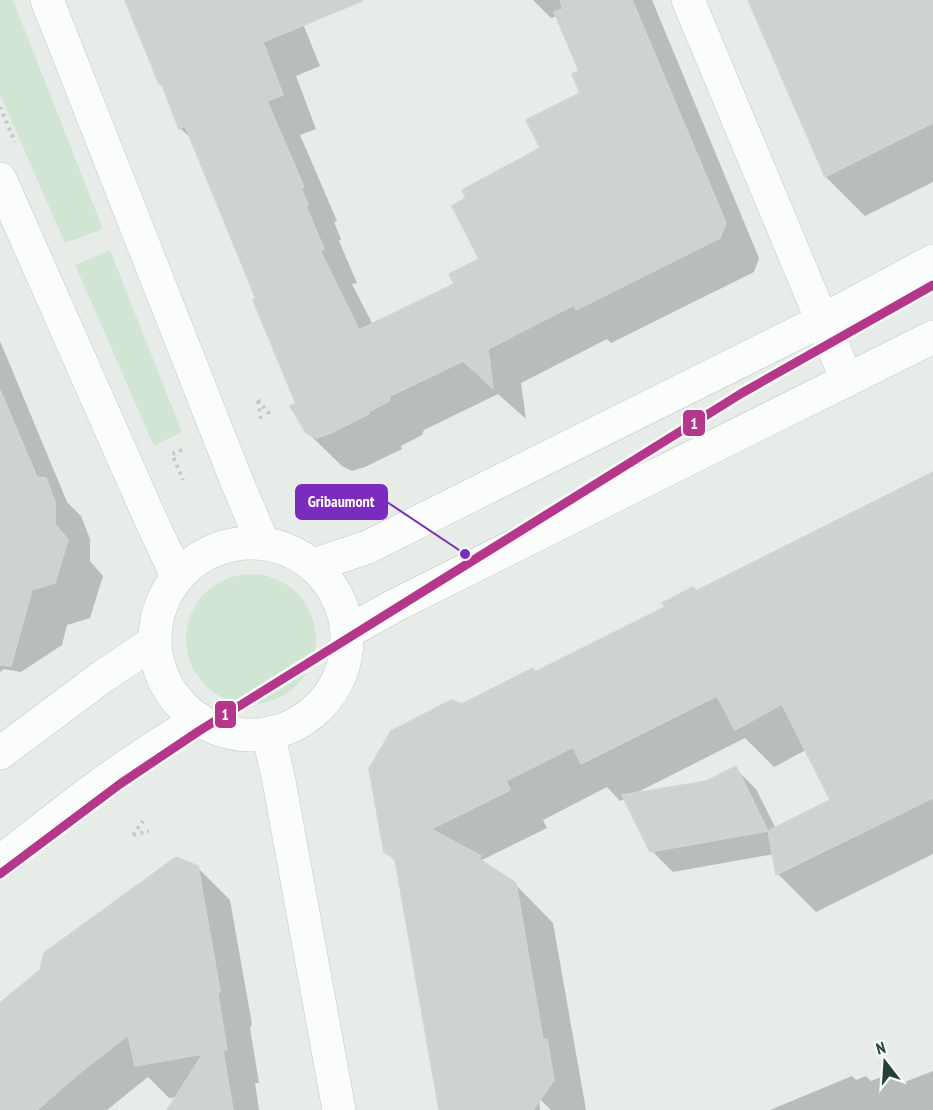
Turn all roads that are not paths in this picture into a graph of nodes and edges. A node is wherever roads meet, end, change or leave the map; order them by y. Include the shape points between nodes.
1 (47, 0) edge
2 (688, 0) edge
3 (0, 179) edge
4 (933, 261) edge
5 (823, 320) junction
6 (933, 337) edge
7 (848, 380) junction
8 (263, 543) junction
9 (314, 565) junction
10 (177, 576) junction
11 (347, 632) junction
12 (154, 642) junction
13 (199, 720) junction
14 (268, 733) junction
15 (0, 753) edge
16 (0, 862) edge
17 (339, 1110) edge

1 - 8 main road
2 - 5 main road
3 - 10 main road
4 - 5 main road
5 - 7 main road
5 - 9 main road via 368,547
6 - 7 main road
7 - 11 main road
8 - 9 main road via 281,547
8 - 10 main road via 232,544 203,555
9 - 11 main road via 342,607
10 - 12 main road via 157,615
11 - 14 main road via 345,660 335,686 317,708 295,724
12 - 13 main road via 165,685
12 - 15 main road
13 - 14 main road via 220,731
13 - 16 main road via 69,808
14 - 17 main road

